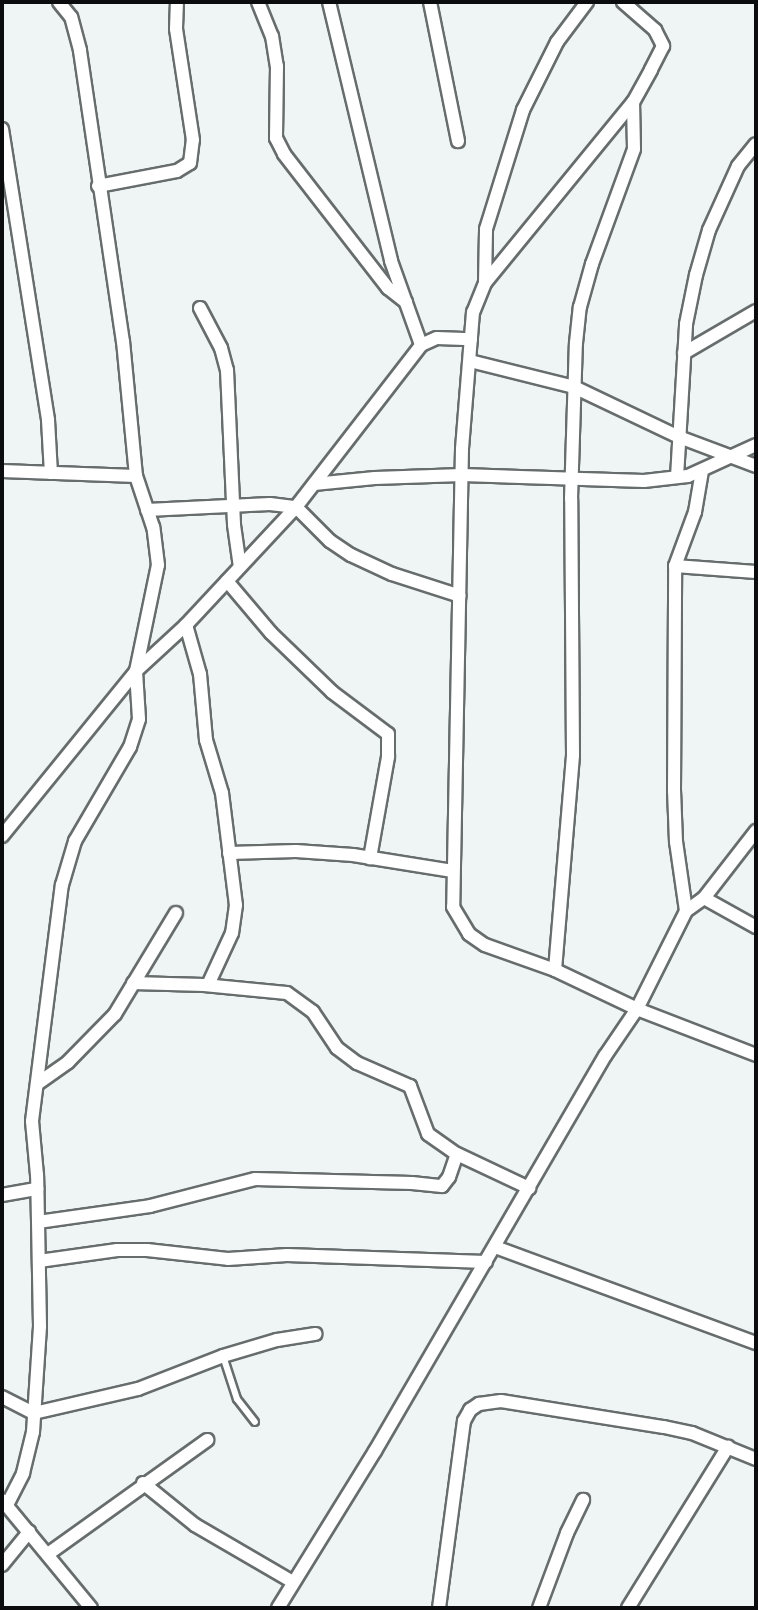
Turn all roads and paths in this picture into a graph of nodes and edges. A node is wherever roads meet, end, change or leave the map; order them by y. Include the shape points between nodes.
1 (60, 2) edge
2 (177, 2) edge
3 (258, 2) edge
4 (329, 2) edge
5 (429, 2) edge
6 (587, 2) edge
7 (623, 2) edge
8 (633, 102) junction
9 (2, 129) edge
10 (458, 141) dead end
11 (756, 144) edge
12 (98, 186) junction
13 (485, 283) junction
14 (406, 302) junction
15 (200, 308) dead end
16 (756, 311) edge
17 (471, 339) junction
18 (421, 345) junction
19 (684, 353) junction
20 (470, 361) junction
21 (574, 387) junction
22 (679, 437) junction
23 (756, 445) edge
24 (734, 456) junction
25 (756, 467) edge
26 (2, 471) edge
27 (702, 471) junction
28 (51, 473) junction
29 (462, 475) junction
30 (136, 476) junction
31 (677, 477) junction
32 (572, 478) junction
33 (314, 484) junction
34 (233, 506) junction
35 (296, 507) junction
36 (148, 510) junction
37 (675, 566) junction
38 (240, 567) junction
39 (756, 572) edge
40 (227, 580) junction
41 (460, 596) junction
42 (187, 625) junction
43 (136, 671) junction
44 (756, 831) edge
45 (2, 836) edge
46 (229, 853) junction
47 (370, 858) junction
48 (453, 871) junction
49 (704, 898) junction
50 (685, 911) junction
51 (176, 913) dead end
52 (756, 927) edge
53 (555, 970) junction
54 (133, 984) junction
55 (208, 985) junction
56 (637, 1009) junction
57 (756, 1055) edge
58 (37, 1084) junction
59 (457, 1154) junction
60 (529, 1188) junction
61 (37, 1189) junction
62 (2, 1195) edge
63 (38, 1222) junction
64 (495, 1247) junction
65 (38, 1261) junction
66 (486, 1262) junction
67 (316, 1334) dead end
68 (756, 1343) edge
69 (223, 1356) junction
70 (2, 1397) edge
71 (34, 1413) junction
72 (255, 1422) dead end
73 (207, 1440) dead end
74 (727, 1447) junction
75 (756, 1460) edge
76 (143, 1483) junction
77 (583, 1500) dead end
78 (4, 1502) edge
79 (29, 1532) junction
80 (47, 1554) junction
81 (2, 1565) edge
82 (293, 1581) junction
83 (91, 1608) edge
84 (278, 1608) edge
85 (439, 1608) edge
86 (539, 1608) edge
87 (628, 1608) edge

1 - 12 street via 71,17 80,50
2 - 12 street via 176,29 192,140 190,163 177,172
3 - 14 street via 272,36 277,66 276,138 284,155 380,278
4 - 14 street via 391,261
5 - 10 street
6 - 13 street via 556,43 519,121 486,229
7 - 8 street via 655,30 663,46
8 - 13 street
8 - 21 street via 634,149 580,307
9 - 28 street via 48,421
11 - 19 street via 738,166 709,230 686,324
12 - 30 street via 123,342
13 - 17 street via 475,300
14 - 18 street
15 - 34 street via 227,370
16 - 19 street
17 - 18 street via 437,338
17 - 20 street
18 - 33 street
19 - 22 street
20 - 21 street
20 - 29 street
21 - 22 street
21 - 32 street
22 - 24 street
22 - 31 street
23 - 24 street
24 - 25 street
24 - 27 street
26 - 28 street
27 - 31 street
27 - 37 street via 695,512
28 - 30 street
29 - 32 street
29 - 33 street
29 - 41 street
30 - 36 street
31 - 32 street via 644,481
32 - 53 street via 573,755
33 - 35 street
34 - 35 street
34 - 36 street
34 - 38 street
35 - 38 street
35 - 41 street via 351,555
36 - 43 street via 158,565
37 - 39 street
37 - 50 street via 674,791
38 - 40 street
40 - 42 street
40 - 47 street via 271,633 332,692 388,734
41 - 48 street
42 - 43 street
42 - 46 street via 201,674 206,740 222,793
43 - 45 street
43 - 58 street via 139,719 130,747 75,841 62,885
44 - 49 street
46 - 47 street via 296,851
46 - 55 street via 236,905 232,933
47 - 48 street
48 - 53 street via 453,907 469,934 485,945
49 - 50 street
49 - 52 street
50 - 56 street
51 - 54 street
53 - 56 street
54 - 55 street
54 - 58 street via 115,1014 87,1044
55 - 59 street via 287,993 303,1002 337,1048 357,1063 410,1086 428,1134
56 - 57 street
56 - 60 street
58 - 61 street via 32,1121
59 - 60 street
59 - 63 street via 442,1186 255,1179 150,1206
60 - 64 street
61 - 62 street
61 - 63 street
63 - 65 street
64 - 66 street
64 - 68 street
65 - 66 street via 147,1250 228,1259 287,1255
65 - 71 street via 40,1326
66 - 82 street
67 - 69 street
69 - 71 street via 138,1389
69 - 72 lane via 237,1399
70 - 71 street
71 - 78 street via 23,1473
73 - 76 street
74 - 75 street
74 - 85 street via 664,1427 501,1401 480,1404 464,1421
74 - 87 street
76 - 80 street
76 - 82 street via 195,1524
77 - 86 street
78 - 79 street
79 - 80 street
79 - 81 street
80 - 83 street
82 - 84 street

